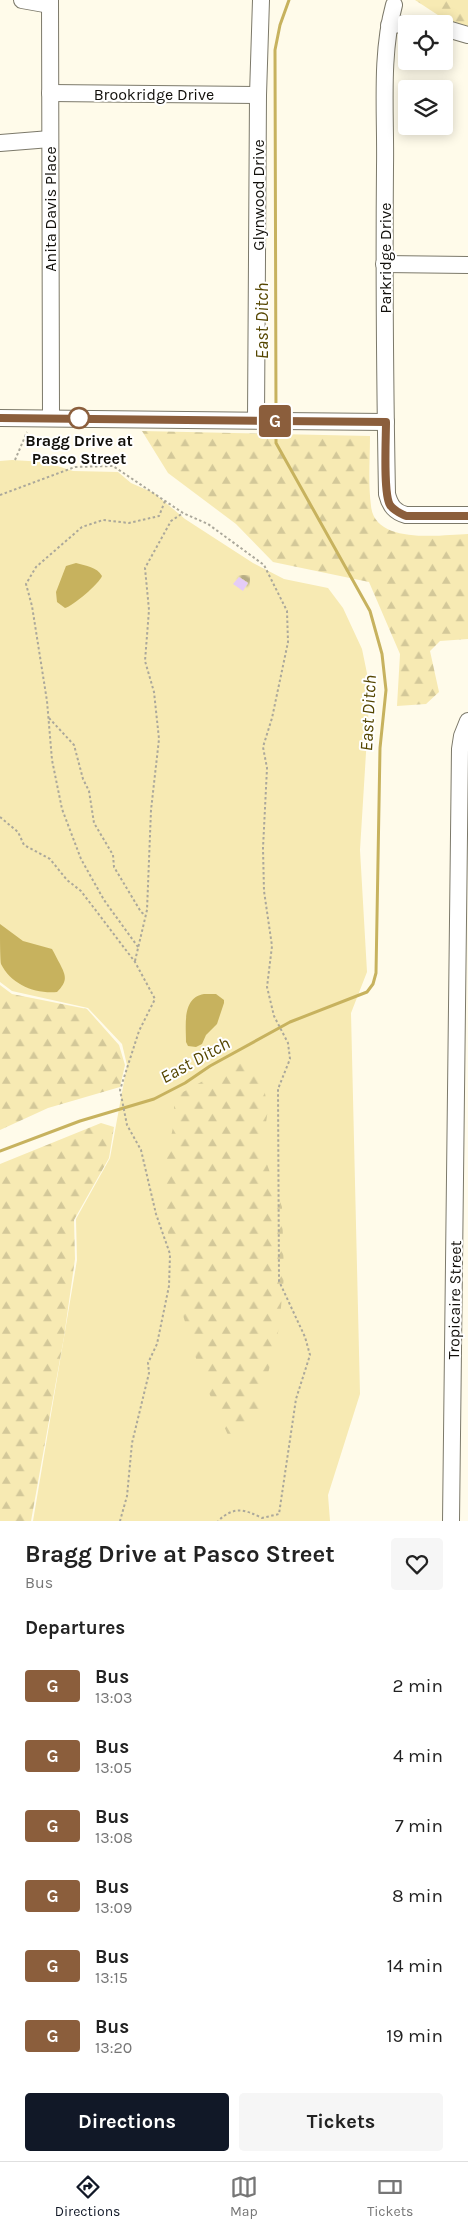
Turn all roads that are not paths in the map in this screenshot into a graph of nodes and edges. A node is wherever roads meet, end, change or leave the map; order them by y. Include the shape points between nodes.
1 (22, 0) edge
2 (261, 0) edge
3 (50, 2) edge
4 (394, 5) dead end
5 (398, 24) edge
6 (389, 25) junction
7 (453, 31) edge
8 (468, 35) edge
9 (50, 93) junction
10 (258, 94) junction
11 (50, 139) junction
12 (0, 143) edge
13 (384, 264) junction
14 (468, 265) edge
15 (0, 418) edge
16 (51, 418) junction
17 (262, 420) junction
18 (386, 422) junction
19 (468, 516) edge
20 (468, 721) edge
21 (462, 1107) edge
22 (451, 1521) edge

1 - 3 street
2 - 10 street, Glynwood Drive
3 - 9 street, Anita Davis Place
4 - 6 street, Parkridge Drive
5 - 6 street
6 - 13 street, Parkridge Drive
7 - 8 street
9 - 10 street, Brookridge Drive
9 - 11 street, Anita Davis Place
10 - 17 street, Glynwood Drive
11 - 12 street
11 - 16 street, Anita Davis Place
13 - 14 street
13 - 18 street, Parkridge Drive
15 - 16 street
16 - 17 street
17 - 18 street
18 - 19 street, Parkridge Drive via 387,494 395,510 406,516
20 - 21 street, Tropicaire Street via 460,750
21 - 22 street, Tropicaire Street

